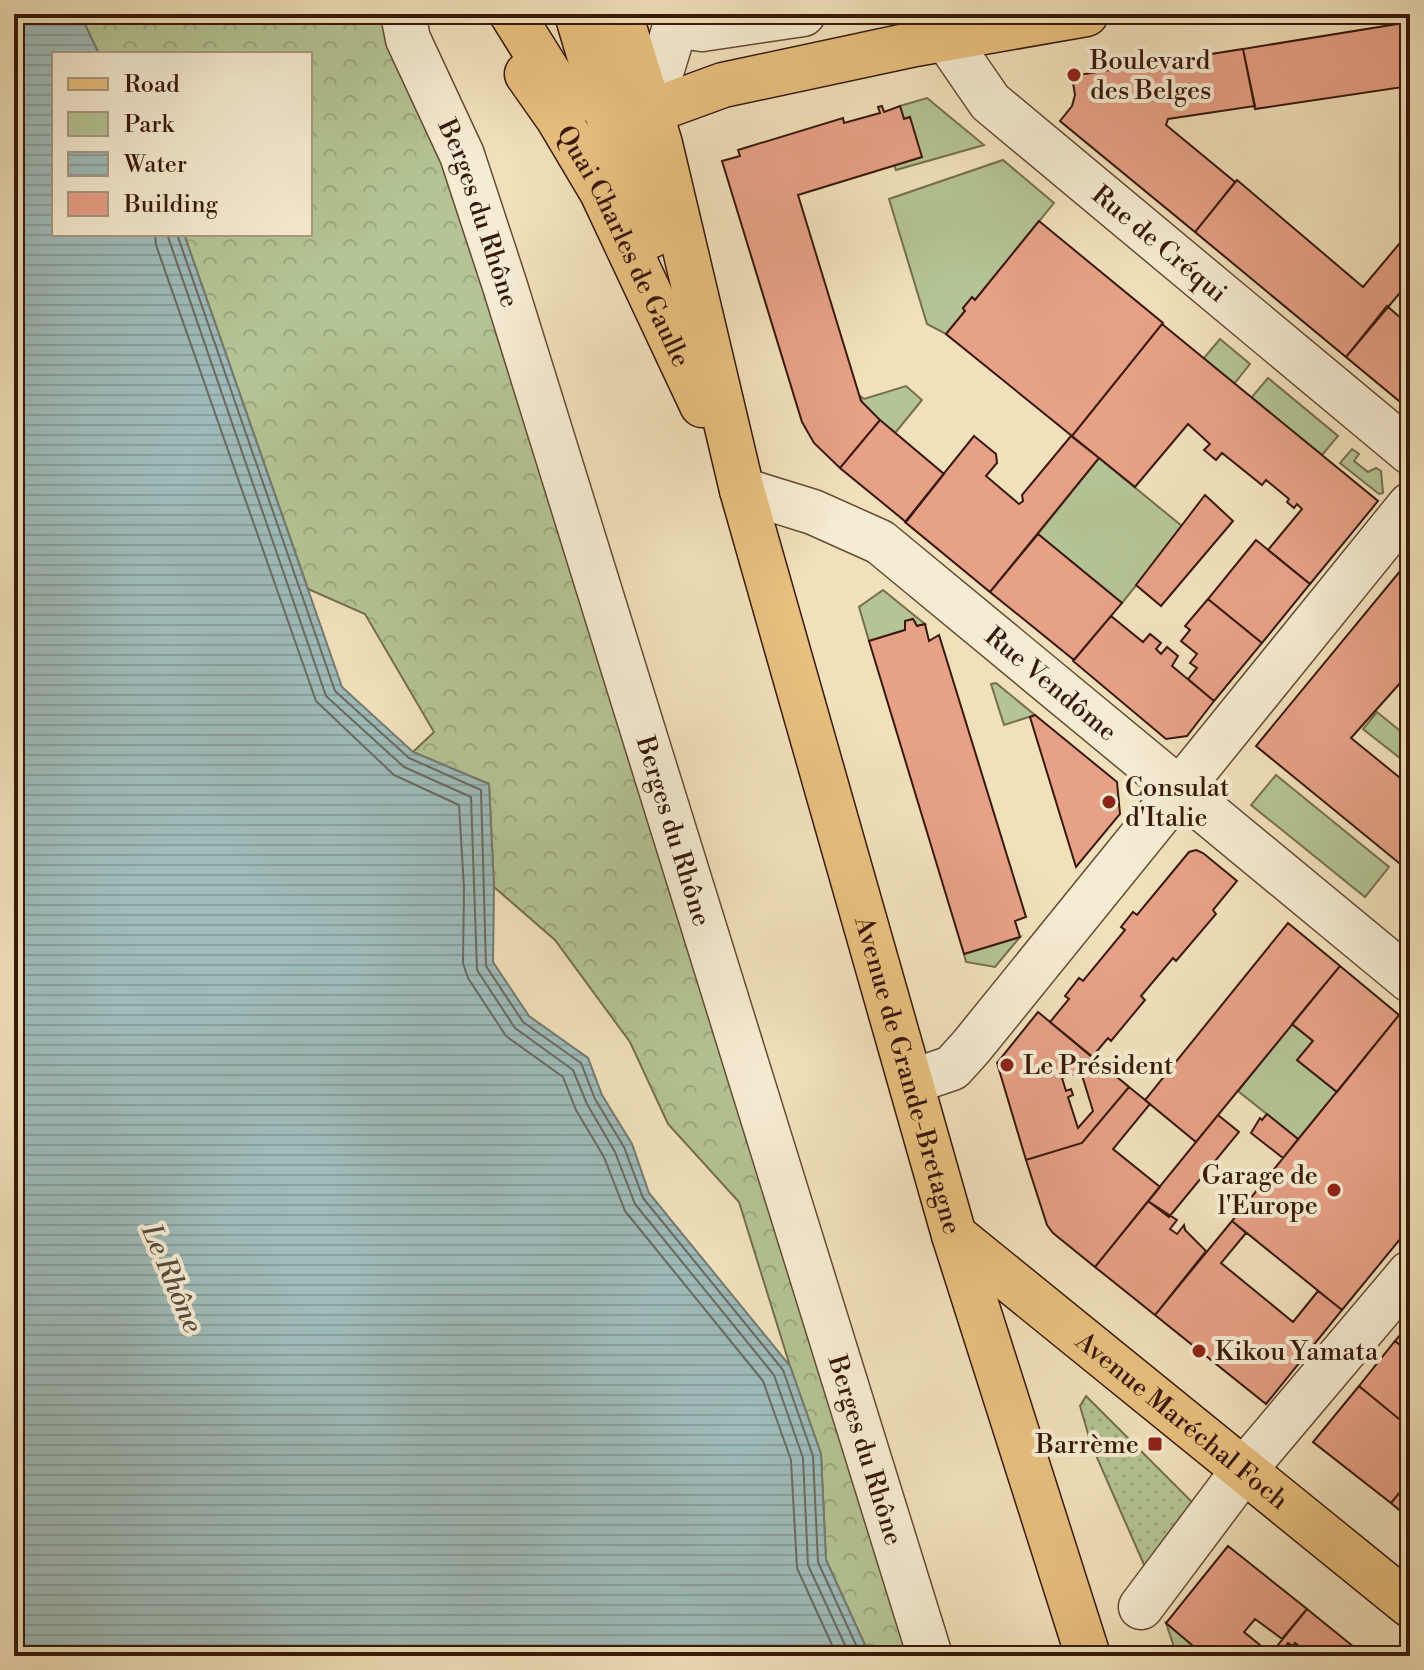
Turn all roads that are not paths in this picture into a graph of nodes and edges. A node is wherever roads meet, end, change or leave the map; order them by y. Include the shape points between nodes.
1 (403, 14) edge
2 (486, 14) edge
3 (512, 14) edge
4 (577, 14) edge
5 (620, 14) edge
6 (803, 14) edge
7 (1086, 14) edge
8 (675, 17) edge
9 (942, 26) edge
10 (604, 105) junction
11 (649, 112) junction
12 (1410, 452) edge
13 (742, 490) junction
14 (1410, 505) edge
15 (1181, 790) junction
16 (1410, 980) edge
17 (911, 1082) junction
18 (954, 1235) junction
19 (1410, 1273) edge
20 (1243, 1471) junction
21 (1410, 1605) edge
22 (1141, 1607) dead end
23 (930, 1656) edge
24 (1088, 1656) edge

1 - 23 street, Berges du Rhône via 408,39 462,155 505,286
2 - 13 main road, Quai Charles de Gaulle via 602,192
3 - 10 main road via 557,86
4 - 10 main road, Avenue de Grande-Bretagne
5 - 11 main road, Avenue de Grande-Bretagne
6 - 8 street via 702,29
7 - 9 main road
8 - 11 street
9 - 11 main road via 723,85
9 - 12 street, Rue de Créqui via 990,102
10 - 11 main road via 627,113
10 - 13 main road, Avenue de Grande-Bretagne
11 - 13 main road, Avenue de Grande-Bretagne
13 - 15 street, Rue Vendôme via 813,512 880,542
13 - 17 main road, Avenue de Grande-Bretagne
14 - 15 street
15 - 16 street, Rue Vendôme
15 - 17 street via 952,1068
17 - 18 main road, Avenue de Grande-Bretagne
18 - 20 main road, Avenue Maréchal Foch
18 - 24 main road, Avenue de Grande-Bretagne
19 - 20 street
20 - 21 main road, Avenue Maréchal Foch
20 - 22 street

